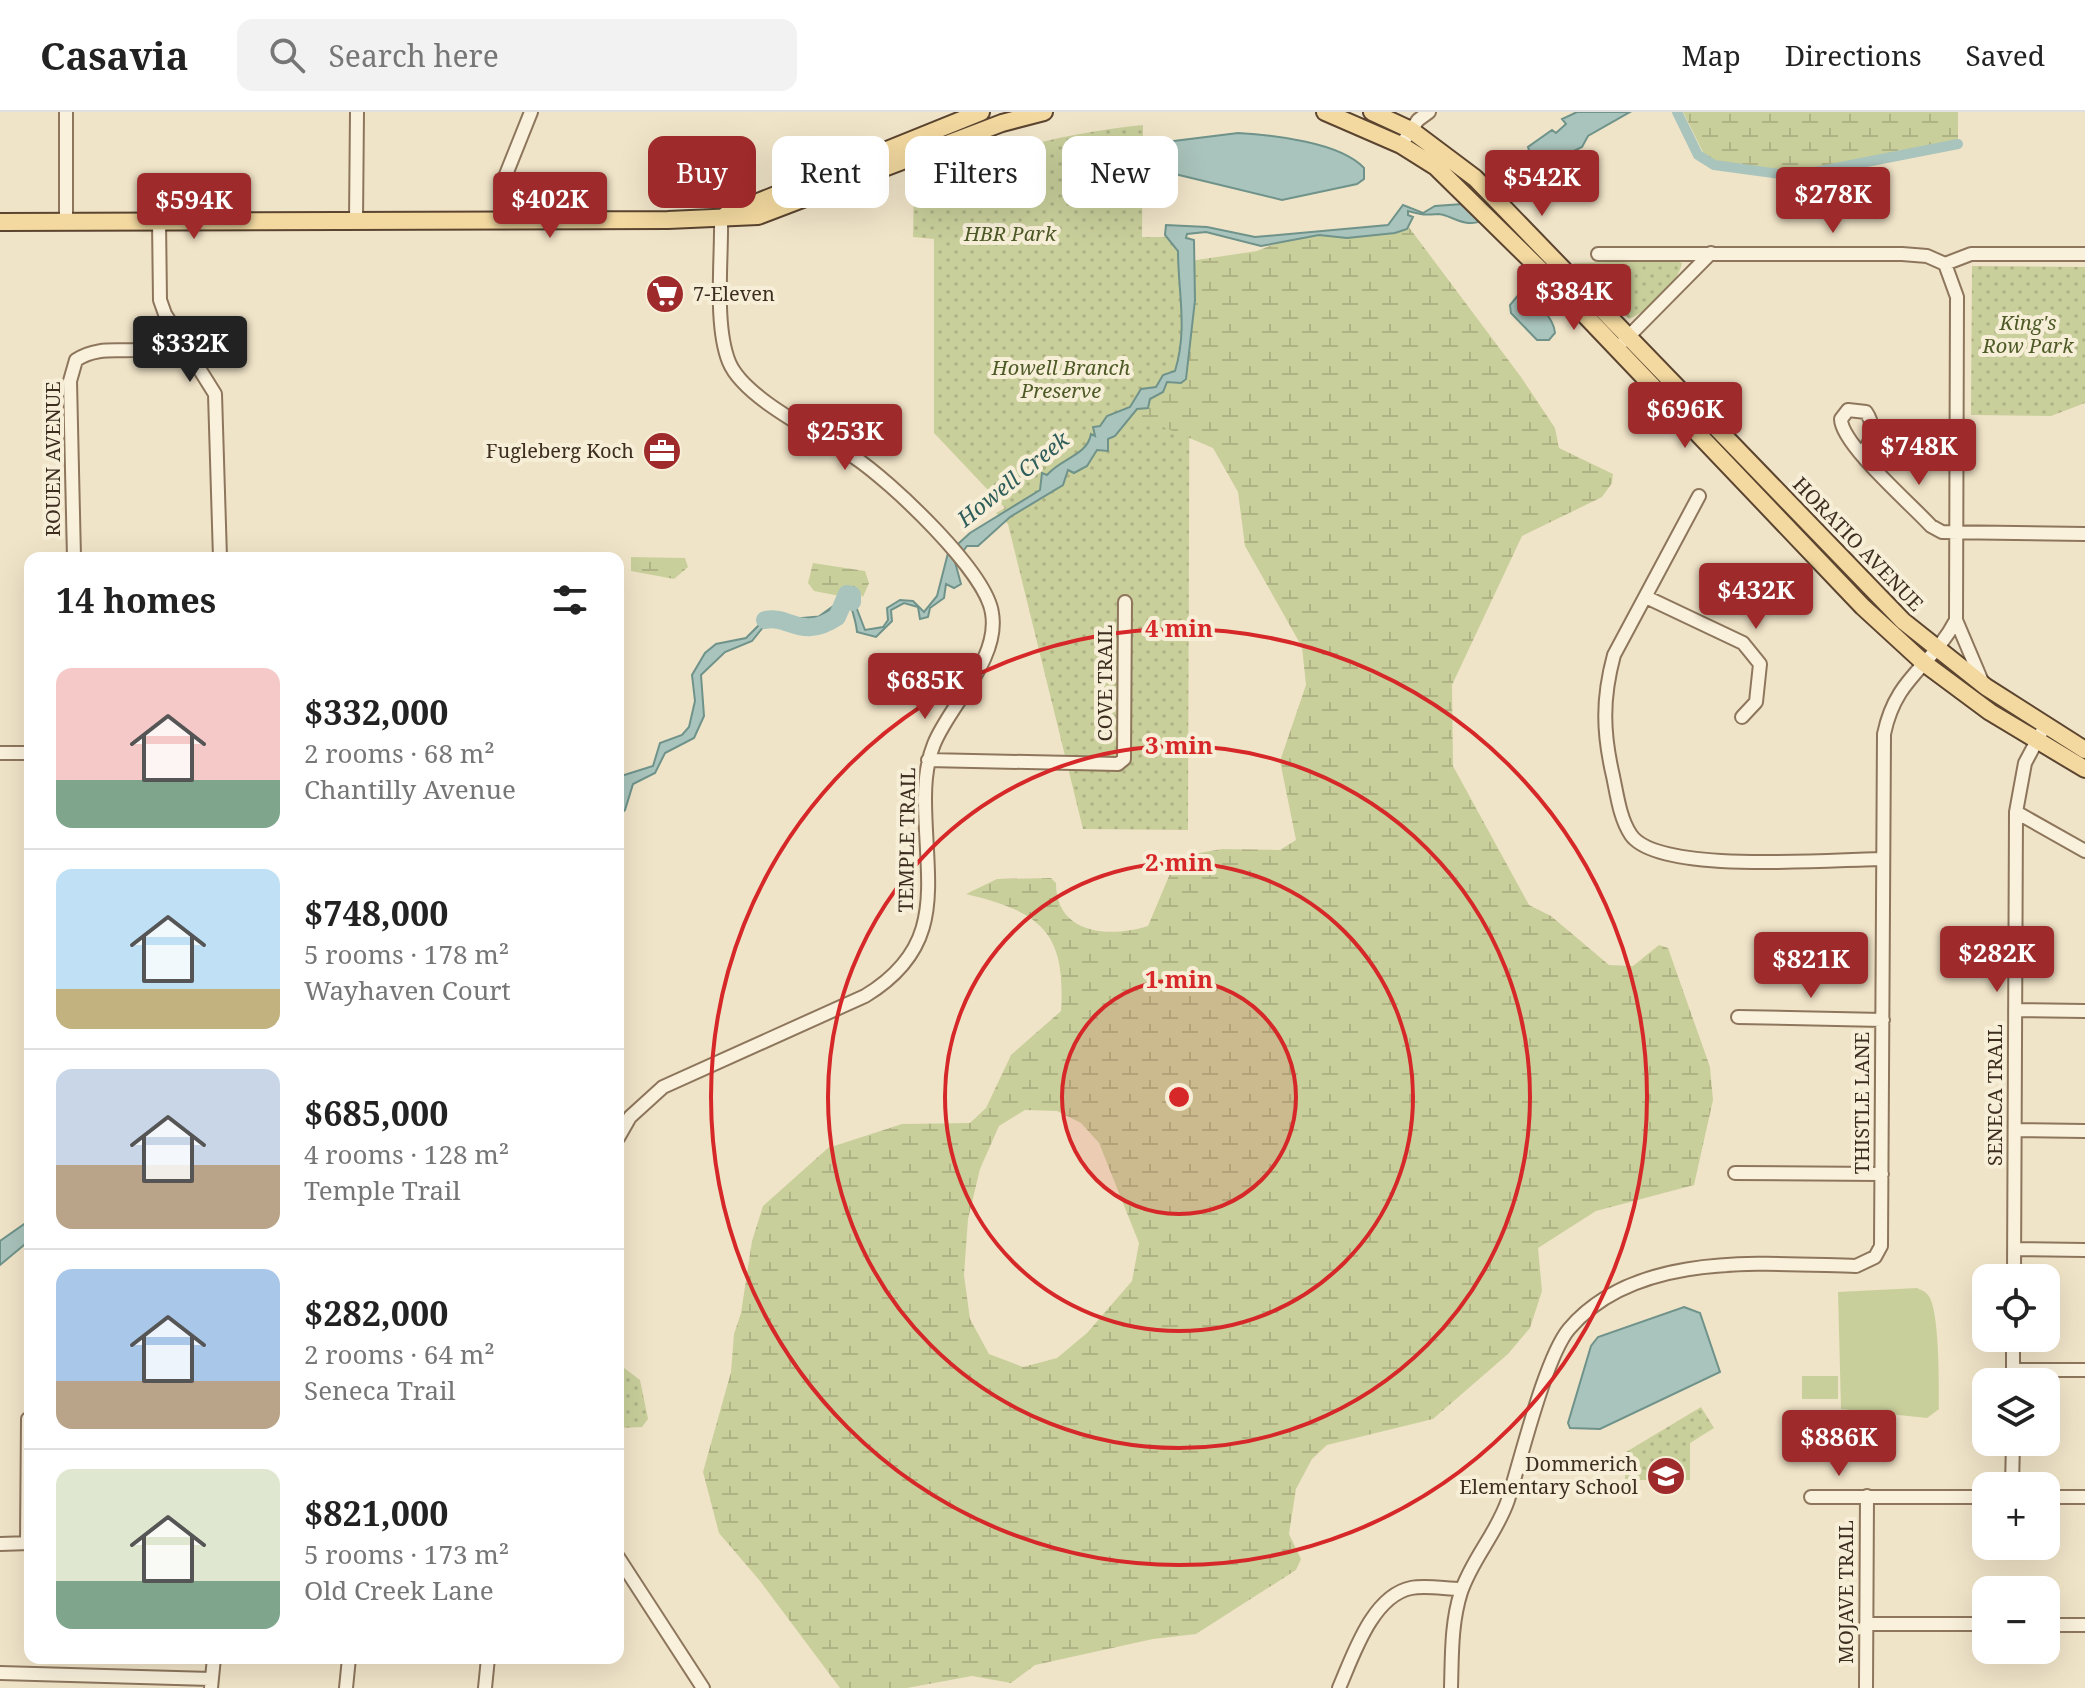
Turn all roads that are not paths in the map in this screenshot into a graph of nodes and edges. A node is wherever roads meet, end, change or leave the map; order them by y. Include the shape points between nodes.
1 (66, 112) edge
2 (357, 112) edge
3 (531, 112) edge
4 (981, 112) edge
5 (1044, 112) edge
6 (1325, 112) edge
7 (1372, 112) edge
8 (1429, 112) edge
9 (1411, 130) junction
10 (1401, 145) junction
11 (721, 218) junction
12 (502, 220) junction
13 (66, 221) junction
14 (159, 221) junction
15 (356, 221) junction
16 (0, 222) edge
17 (1711, 253) junction
18 (1598, 254) dead end
19 (2085, 254) edge
20 (1945, 264) junction
21 (177, 334) junction
22 (1630, 335) junction
23 (1616, 349) junction
24 (1862, 453) dead end
25 (1781, 494) junction
26 (1699, 496) dead end
27 (1768, 507) junction
28 (1956, 533) junction
29 (2085, 534) edge
30 (74, 552) edge
31 (220, 552) edge
32 (1648, 598) junction
33 (1125, 602) dead end
34 (1956, 620) junction
35 (1937, 650) junction
36 (1924, 663) junction
37 (1986, 687) junction
38 (1742, 717) dead end
39 (2041, 734) junction
40 (2085, 750) edge
41 (0, 753) edge
42 (24, 753) edge
43 (928, 760) junction
44 (2085, 769) edge
45 (2016, 812) junction
46 (2085, 851) edge
47 (1883, 859) junction
48 (2015, 1010) junction
49 (2085, 1011) edge
50 (1738, 1017) dead end
51 (1883, 1020) junction
52 (624, 1130) edge
53 (2016, 1130) junction
54 (2085, 1131) edge
55 (1735, 1173) dead end
56 (1882, 1174) junction
57 (2015, 1249) junction
58 (2085, 1250) edge
59 (2014, 1264) edge
60 (2085, 1370) edge
61 (2060, 1372) edge
62 (1867, 1496) junction
63 (1811, 1497) dead end
64 (1972, 1497) edge
65 (2060, 1497) edge
66 (2085, 1497) edge
67 (24, 1543) edge
68 (0, 1544) edge
69 (624, 1566) edge
70 (1462, 1589) junction
71 (1866, 1624) junction
72 (1972, 1624) edge
73 (2060, 1625) edge
74 (2085, 1625) edge
75 (213, 1664) edge
76 (348, 1664) edge
77 (487, 1664) edge
78 (0, 1673) edge
79 (211, 1684) edge
80 (346, 1688) edge
81 (485, 1688) edge
82 (703, 1688) edge
83 (1339, 1688) edge
84 (1451, 1688) edge
85 (1866, 1688) edge

1 - 13 street
2 - 15 street
3 - 12 street via 505,177
4 - 11 main road
5 - 11 main road via 1002,123 796,204 758,216
6 - 10 main road, HORATIO AVENUE
7 - 9 main road, HORATIO AVENUE
8 - 9 street
9 - 10 street
9 - 22 main road, HORATIO AVENUE via 1475,178
10 - 23 main road, HORATIO AVENUE via 1463,192
11 - 12 main road
11 - 43 street, TEMPLE TRAIL via 723,341 730,365 769,403 883,478 987,593 993,629 979,667
12 - 15 main road
13 - 14 main road
13 - 16 main road
14 - 15 main road
14 - 21 street via 160,300
17 - 18 street
17 - 20 street via 1902,254
17 - 22 street
19 - 20 street via 1971,254
20 - 28 street via 1957,297
21 - 30 street, ROUEN AVENUE via 147,351 90,351 76,360 70,381
21 - 31 street via 215,394
22 - 23 street
22 - 25 main road, HORATIO AVENUE
23 - 27 main road, HORATIO AVENUE
24 - 28 street via 1931,526
25 - 27 main road
25 - 35 main road, HORATIO AVENUE
26 - 32 street
27 - 36 main road, HORATIO AVENUE
28 - 29 street
28 - 34 street
32 - 38 street via 1743,643 1760,664 1756,702
32 - 47 street via 1614,655 1602,713 1619,804 1632,836 1659,854 1692,861
33 - 43 street, COVE TRAIL via 1124,759 1118,764
34 - 35 street, THISTLE LANE
34 - 37 street
35 - 36 street, THISTLE LANE
35 - 37 main road, HORATIO AVENUE
36 - 39 main road, HORATIO AVENUE via 1990,712
36 - 47 street, THISTLE LANE via 1896,694 1887,720
37 - 39 main road, HORATIO AVENUE
39 - 40 main road, HORATIO AVENUE
39 - 44 main road, HORATIO AVENUE
39 - 45 street, SENECA TRAIL via 2021,777
41 - 42 street
43 - 52 street, TEMPLE TRAIL via 925,925 908,962 865,996 663,1087
45 - 46 street
45 - 48 street, SENECA TRAIL
47 - 51 street, THISTLE LANE
48 - 49 street
48 - 53 street, SENECA TRAIL
50 - 51 street
51 - 56 street, THISTLE LANE
53 - 54 street
53 - 57 street, SENECA TRAIL
55 - 56 street
56 - 70 street, THISTLE LANE via 1881,1246 1866,1263 1723,1263 1676,1273 1633,1284 1597,1303 1568,1330 1553,1360 1506,1505
57 - 58 street
57 - 59 street, SENECA TRAIL
60 - 61 street
62 - 63 street
62 - 64 street
62 - 71 street, MOJAVE TRAIL
65 - 66 street
67 - 68 street
69 - 82 street
70 - 83 street via 1409,1588 1388,1602 1370,1618
70 - 84 street, THISTLE LANE via 1453,1628
71 - 72 street
71 - 85 street, MOJAVE TRAIL
73 - 74 street
75 - 79 street
76 - 80 street
77 - 81 street
78 - 79 street

